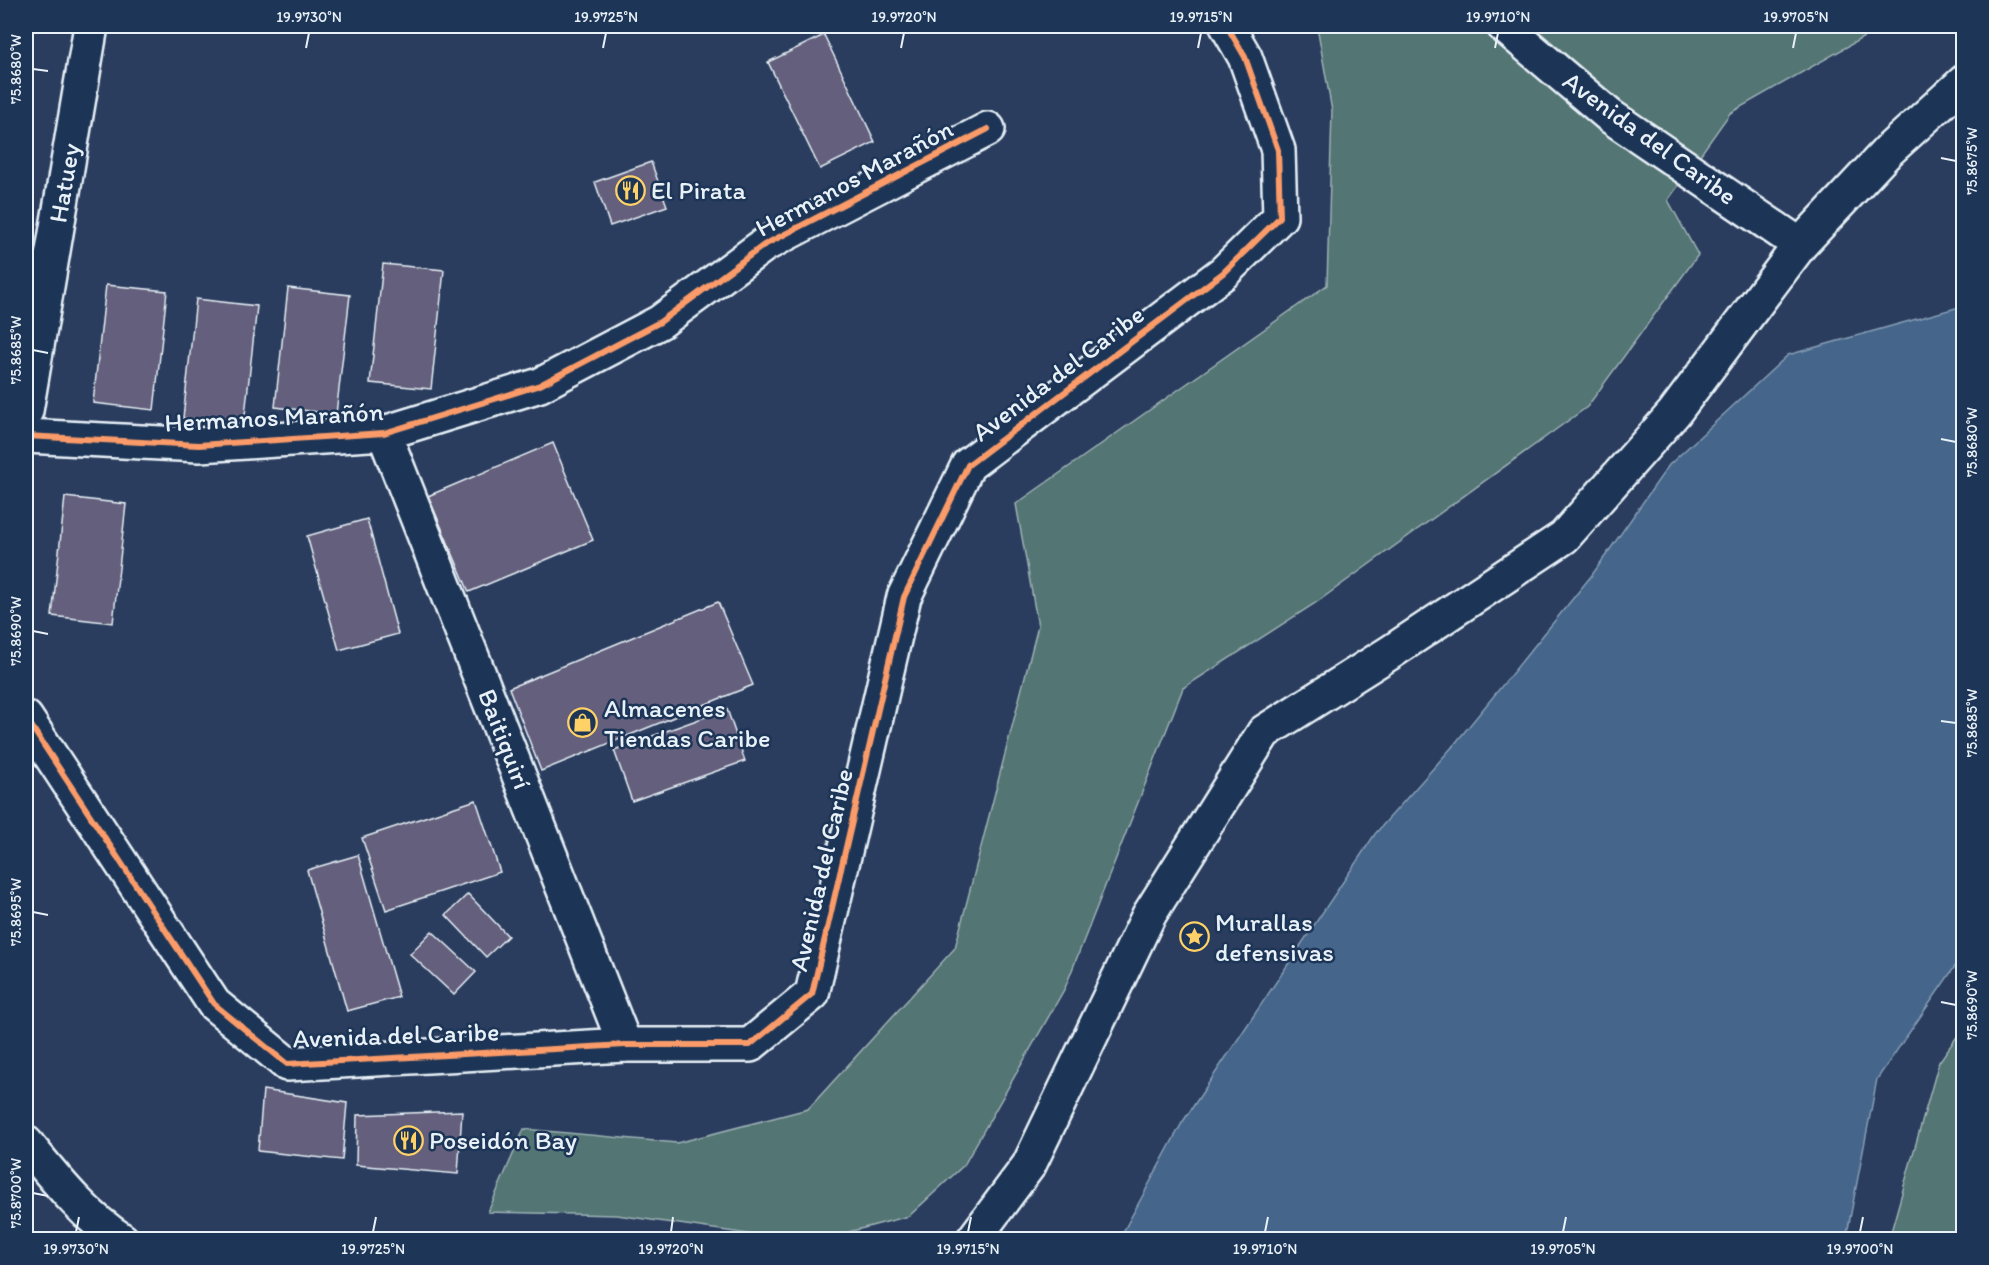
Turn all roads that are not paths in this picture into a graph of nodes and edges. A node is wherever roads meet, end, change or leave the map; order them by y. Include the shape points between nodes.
1 (91, 26) edge
2 (1227, 26) edge
3 (1504, 26) edge
4 (1964, 82) edge
5 (988, 129) dead end
6 (1800, 244) junction
7 (26, 411) edge
8 (384, 433) junction
9 (26, 436) edge
10 (26, 718) edge
11 (625, 1045) junction
12 (26, 1143) edge
13 (123, 1239) edge
14 (973, 1239) edge

1 - 7 street, Hatuey
2 - 11 street, Avenida del Caribe via 1245,57 1278,150 1280,216 1223,273 968,465 904,597 812,994 750,1045
3 - 6 street, Avenida del Caribe via 1610,116
4 - 6 street via 1889,150
5 - 8 street, Hermanos Marañón via 764,245 660,322 540,385
6 - 14 street via 1674,413 1564,537 1264,732 1149,915 1029,1165
8 - 9 street, Hermanos Marañón via 199,446
8 - 11 street, Baitiquirí
10 - 11 street, Avenida del Caribe via 214,1005 287,1064
12 - 13 street via 61,1185 109,1232

